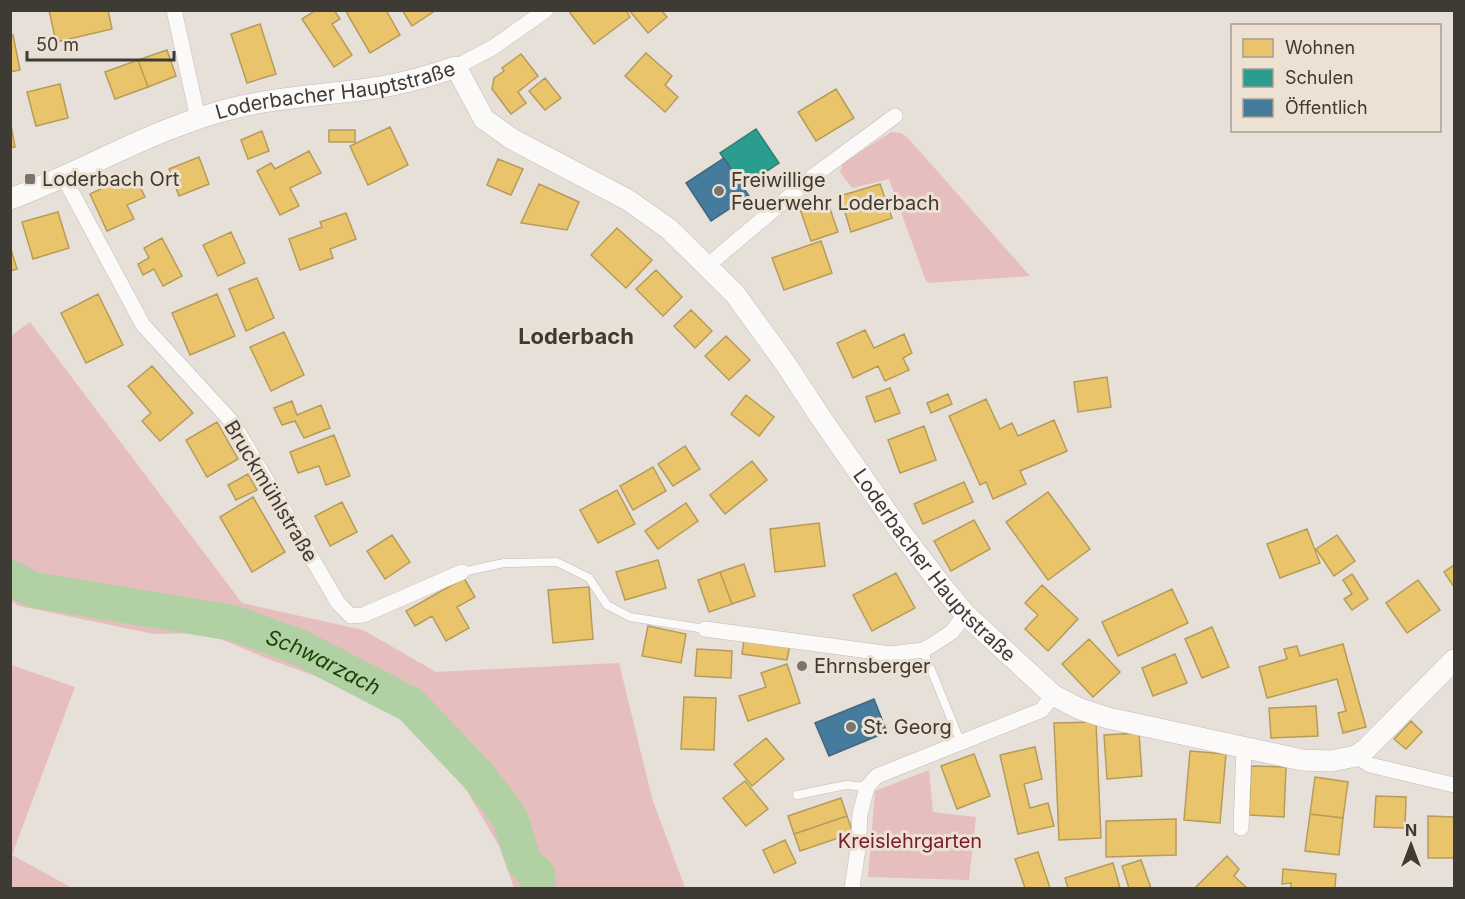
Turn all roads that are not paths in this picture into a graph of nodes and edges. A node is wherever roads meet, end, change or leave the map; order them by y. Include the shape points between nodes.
1 (174, 10) edge
2 (546, 10) edge
3 (456, 67) junction
4 (895, 116) dead end
5 (198, 118) junction
6 (64, 178) junction
7 (10, 199) edge
8 (707, 266) junction
9 (462, 572) joint
10 (965, 614) junction
11 (705, 629) joint
12 (923, 650) junction
13 (1455, 660) edge
14 (1053, 695) junction
15 (961, 743) junction
16 (1244, 748) junction
17 (1356, 756) junction
18 (1455, 786) edge
19 (867, 787) junction
20 (797, 795) dead end
21 (1241, 828) dead end
22 (852, 888) edge

1 - 5 street
2 - 3 street via 492,48
3 - 5 street, Loderbacher Hauptstraße via 405,82 285,98
3 - 8 street, Loderbacher Hauptstraße via 489,123 628,200 669,229
4 - 8 street via 816,174
5 - 6 street, Loderbacher Hauptstraße via 137,142
6 - 7 street, Loderbacher Hauptstraße
6 - 9 street, Bruckmühlstraße via 143,325 233,423 338,603 351,616 363,615
8 - 10 street, Loderbacher Hauptstraße via 735,294 900,531
9 - 11 lane via 504,563 556,562 590,578 607,605 630,617
10 - 12 street via 952,632
10 - 14 street, Loderbacher Hauptstraße
11 - 12 street via 891,654
12 - 15 lane
13 - 17 street
14 - 15 street via 1042,710
14 - 16 street, Loderbacher Hauptstraße via 1108,718
15 - 19 street via 877,776
16 - 17 street, Loderbacher Hauptstraße via 1302,759 1331,761
16 - 21 street
17 - 18 street via 1370,765
19 - 20 lane via 846,785
19 - 22 street

